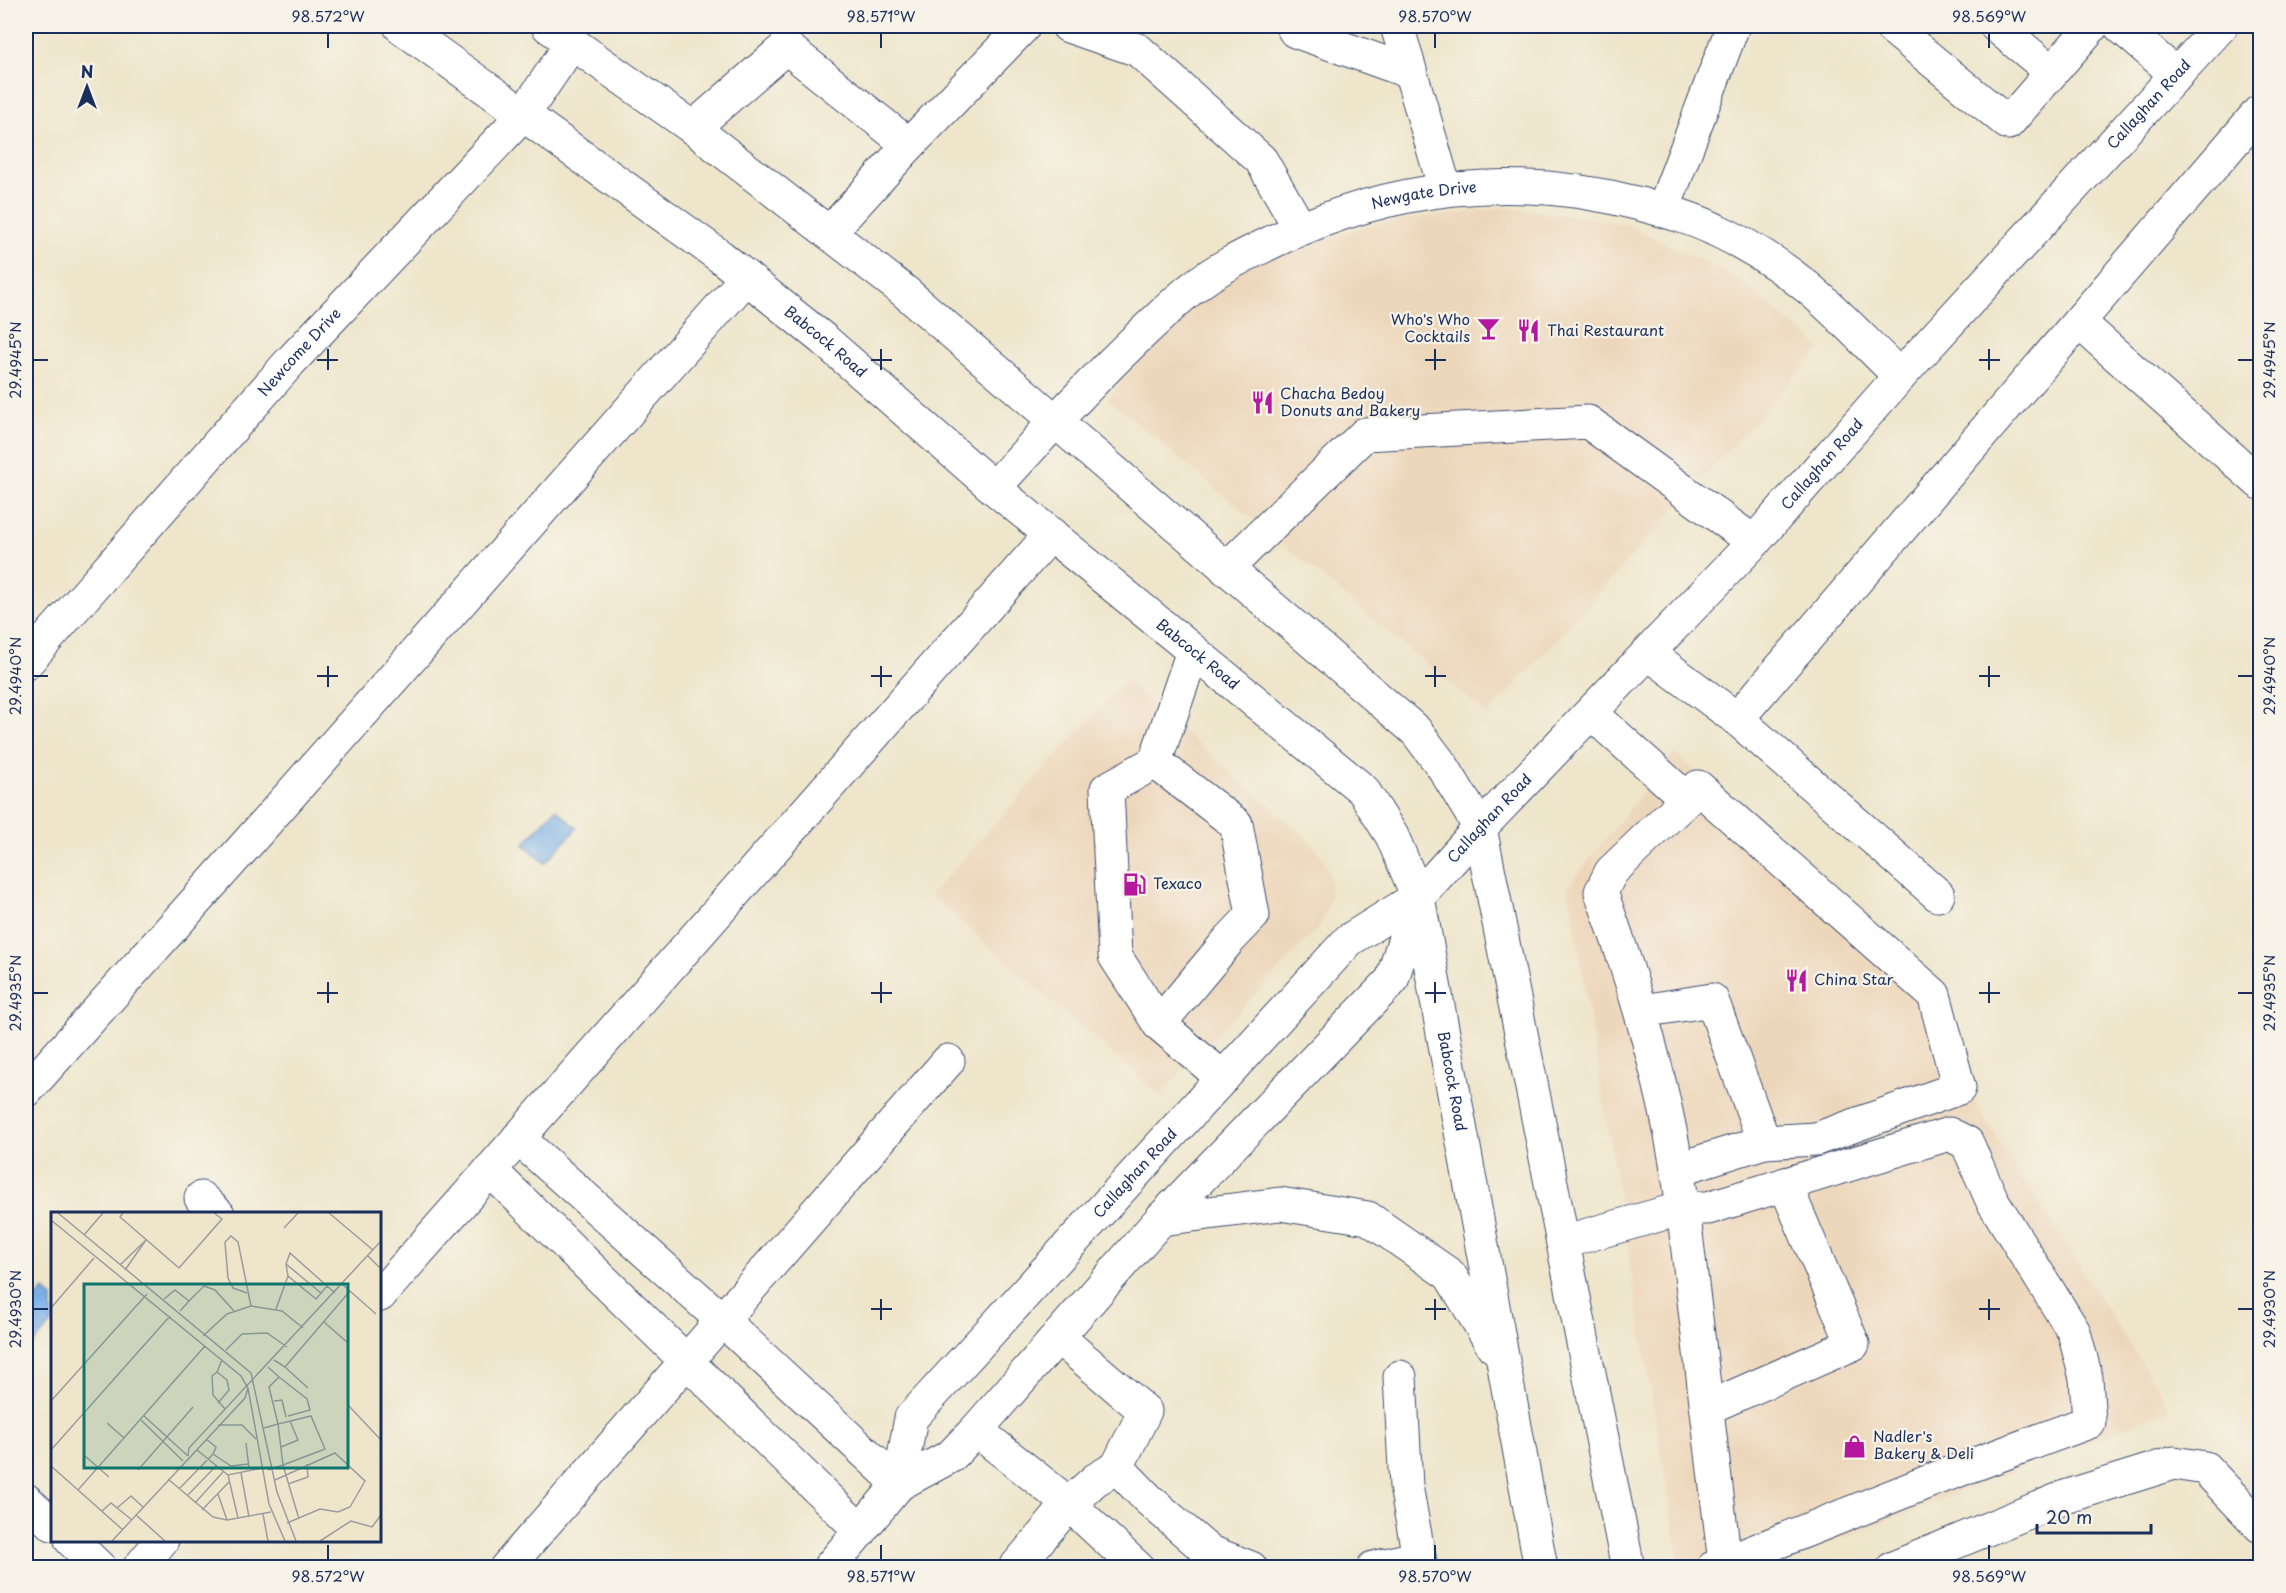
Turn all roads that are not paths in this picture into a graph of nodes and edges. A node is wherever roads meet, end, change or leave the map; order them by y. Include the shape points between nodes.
1 (400, 26) edge
2 (1024, 26) edge
3 (1068, 26) edge
4 (1292, 26) edge
5 (1397, 26) edge
6 (1733, 26) edge
7 (1890, 26) edge
8 (1996, 26) edge
9 (2092, 26) edge
10 (2120, 26) edge
11 (2221, 26) edge
12 (560, 34) edge
13 (1410, 72) junction
14 (2052, 72) junction
15 (2177, 75) junction
16 (2260, 111) edge
17 (522, 115) junction
18 (693, 128) junction
19 (909, 145) junction
20 (1445, 189) junction
21 (1664, 210) junction
22 (1300, 228) junction
23 (829, 232) junction
24 (746, 278) junction
25 (2079, 322) junction
26 (1900, 376) junction
27 (1055, 421) junction
28 (2260, 483) edge
29 (994, 488) junction
30 (1051, 534) junction
31 (1754, 542) junction
32 (1226, 569) junction
33 (1193, 651) junction
34 (1648, 653) junction
35 (26, 663) edge
36 (1591, 713) junction
37 (1737, 719) junction
38 (1155, 762) junction
39 (1687, 799) junction
40 (1480, 828) junction
41 (1938, 895) dead end
42 (1418, 897) junction
43 (1642, 1011) junction
44 (1160, 1024) junction
45 (948, 1061) dead end
46 (1223, 1078) junction
47 (26, 1091) edge
48 (518, 1138) junction
49 (1764, 1142) junction
50 (1678, 1169) junction
51 (490, 1170) junction
52 (1785, 1184) junction
53 (1683, 1208) junction
54 (1161, 1219) junction
55 (1563, 1242) junction
56 (381, 1294) edge
57 (721, 1319) junction
58 (1058, 1337) junction
59 (685, 1359) junction
60 (1502, 1362) junction
61 (1400, 1377) dead end
62 (1707, 1408) junction
63 (976, 1430) junction
64 (1117, 1467) junction
65 (899, 1484) junction
66 (26, 1500) edge
67 (1069, 1504) junction
68 (51, 1523) edge
69 (2260, 1526) edge
70 (861, 1531) junction
71 (73, 1542) edge
72 (160, 1542) edge
73 (1932, 1560) edge
74 (1420, 1562) edge
75 (1721, 1566) edge
76 (100, 1568) edge
77 (138, 1568) edge
78 (506, 1568) edge
79 (830, 1568) edge
80 (1015, 1568) edge
81 (1138, 1568) edge
82 (1251, 1568) edge
83 (1373, 1568) edge
84 (1540, 1568) edge
85 (1628, 1568) edge
86 (1893, 1568) edge

1 - 17 main road, Babcock Road
2 - 19 main road
3 - 22 main road via 1138,50 1261,160
4 - 13 main road via 1295,31
5 - 13 main road
6 - 21 main road
7 - 14 main road via 2008,123
8 - 14 main road
9 - 14 main road
10 - 15 main road
11 - 15 main road, Callaghan Road
12 - 17 main road, Newcome Drive
12 - 18 main road
13 - 20 main road
15 - 26 main road, Callaghan Road
16 - 25 main road
17 - 24 main road, Babcock Road
17 - 35 main road, Newcome Drive via 290,362
18 - 19 main road via 786,47
18 - 23 main road
19 - 23 main road
20 - 21 main road, Newgate Drive via 1556,188
20 - 22 main road, Newgate Drive via 1391,198
21 - 26 main road, Newgate Drive via 1716,229 1808,287
22 - 27 main road, Newgate Drive via 1237,258 1191,289
23 - 27 main road
24 - 29 main road, Babcock Road via 823,339
24 - 47 main road
25 - 28 main road
25 - 37 main road
26 - 31 main road, Callaghan Road
27 - 29 main road, Newgate Drive
27 - 32 main road
29 - 30 main road, Babcock Road
30 - 33 main road, Babcock Road
30 - 48 main road
31 - 32 main road via 1588,422 1365,434
31 - 34 main road, Callaghan Road
32 - 40 main road via 1416,731
33 - 38 main road
33 - 42 main road, Babcock Road via 1363,790 1392,836
34 - 36 main road, Callaghan Road
34 - 37 main road
36 - 39 main road
36 - 40 main road, Callaghan Road
37 - 41 main road
38 - 44 main road via 1107,789 1115,956
38 - 44 main road via 1236,825 1252,915
39 - 43 main road via 1611,872 1601,892
39 - 49 main road via 1698,786 1934,995 1959,1089 1816,1139
40 - 42 main road, Callaghan Road
40 - 55 main road
42 - 46 main road, Callaghan Road via 1349,940
42 - 54 main road, Callaghan Road via 1392,980
42 - 60 main road, Babcock Road
43 - 49 main road via 1712,1000
43 - 50 main road
44 - 46 main road
45 - 57 main road
46 - 65 main road, Callaghan Road via 911,1418
48 - 51 main road
48 - 57 main road
49 - 50 main road
50 - 53 main road
51 - 56 main road
51 - 59 main road
52 - 53 main road via 1708,1208
52 - 62 main road via 1853,1344
52 - 75 main road via 1949,1134 1967,1143 1992,1200 2074,1332 2085,1378 2089,1422 1935,1479
53 - 55 main road
53 - 62 main road
54 - 58 main road, Callaghan Road
54 - 60 main road via 1280,1204 1368,1218 1450,1275
55 - 85 main road
57 - 59 main road
57 - 65 main road
58 - 63 main road, Callaghan Road
58 - 64 main road via 1144,1411
59 - 70 main road
59 - 78 main road
60 - 84 main road, Babcock Road
61 - 74 main road via 1407,1486
62 - 75 main road
63 - 65 main road, Callaghan Road via 951,1456
63 - 67 main road
64 - 67 main road via 1095,1480
64 - 82 main road via 1208,1551
65 - 70 main road, Callaghan Road
66 - 68 main road
67 - 80 main road
67 - 81 main road
69 - 73 main road via 2205,1468 2174,1463 2065,1497
70 - 79 main road, Callaghan Road
71 - 76 main road
72 - 77 main road
73 - 86 main road
74 - 83 main road

